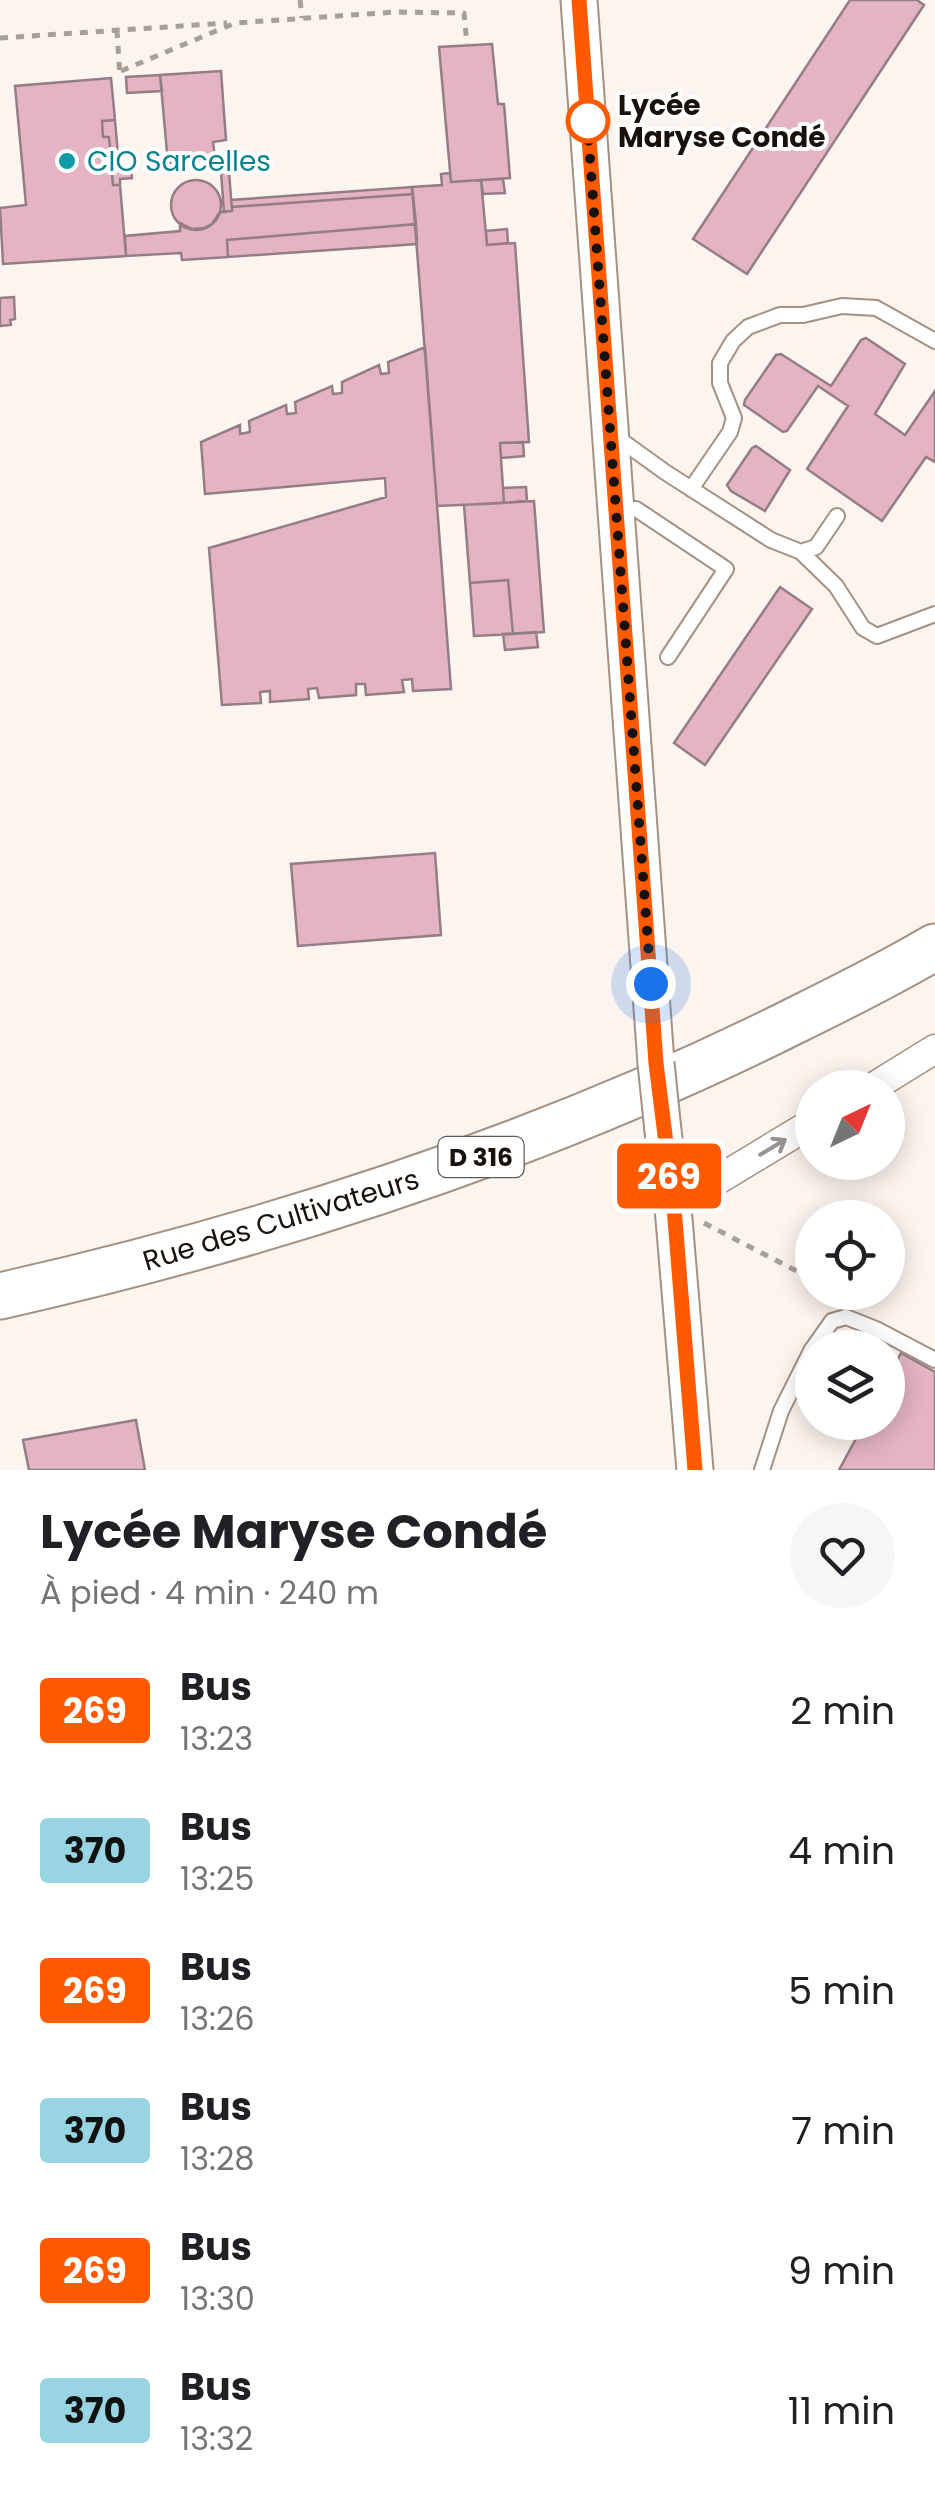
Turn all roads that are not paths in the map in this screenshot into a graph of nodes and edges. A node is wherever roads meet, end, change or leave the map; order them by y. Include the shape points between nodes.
1 (579, 0) edge
2 (935, 341) edge
3 (611, 432) junction
4 (691, 489) junction
5 (616, 512) junction
6 (838, 516) dead end
7 (800, 552) junction
8 (935, 614) edge
9 (668, 658) dead end
10 (935, 948) edge
11 (935, 974) edge
12 (935, 1049) edge
13 (901, 1070) edge
14 (795, 1133) edge
15 (674, 1207) junction
16 (0, 1296) edge
17 (0, 1319) edge
18 (826, 1330) edge
19 (876, 1330) edge
20 (905, 1345) edge
21 (935, 1360) edge
22 (795, 1383) edge
23 (695, 1470) edge
24 (762, 1470) edge

1 - 3 street
2 - 4 lane via 876,308 780,315 748,328 720,363 720,384 734,418 730,432
3 - 4 lane
3 - 5 street
4 - 7 lane
5 - 9 lane via 636,509 726,569
5 - 15 street, bridge via 656,1063
6 - 7 lane via 816,547
7 - 8 lane via 877,636
10 - 16 main road, Rue des Cultivateurs / D 316 via 741,1048 534,1137 370,1196
11 - 17 main road, Rue des Cultivateurs / D 316 via 733,1076 546,1156 281,1246
12 - 13 street
15 -> 14 street
15 - 23 street
18 - 19 lane via 846,1318
20 - 21 lane
22 - 24 lane

